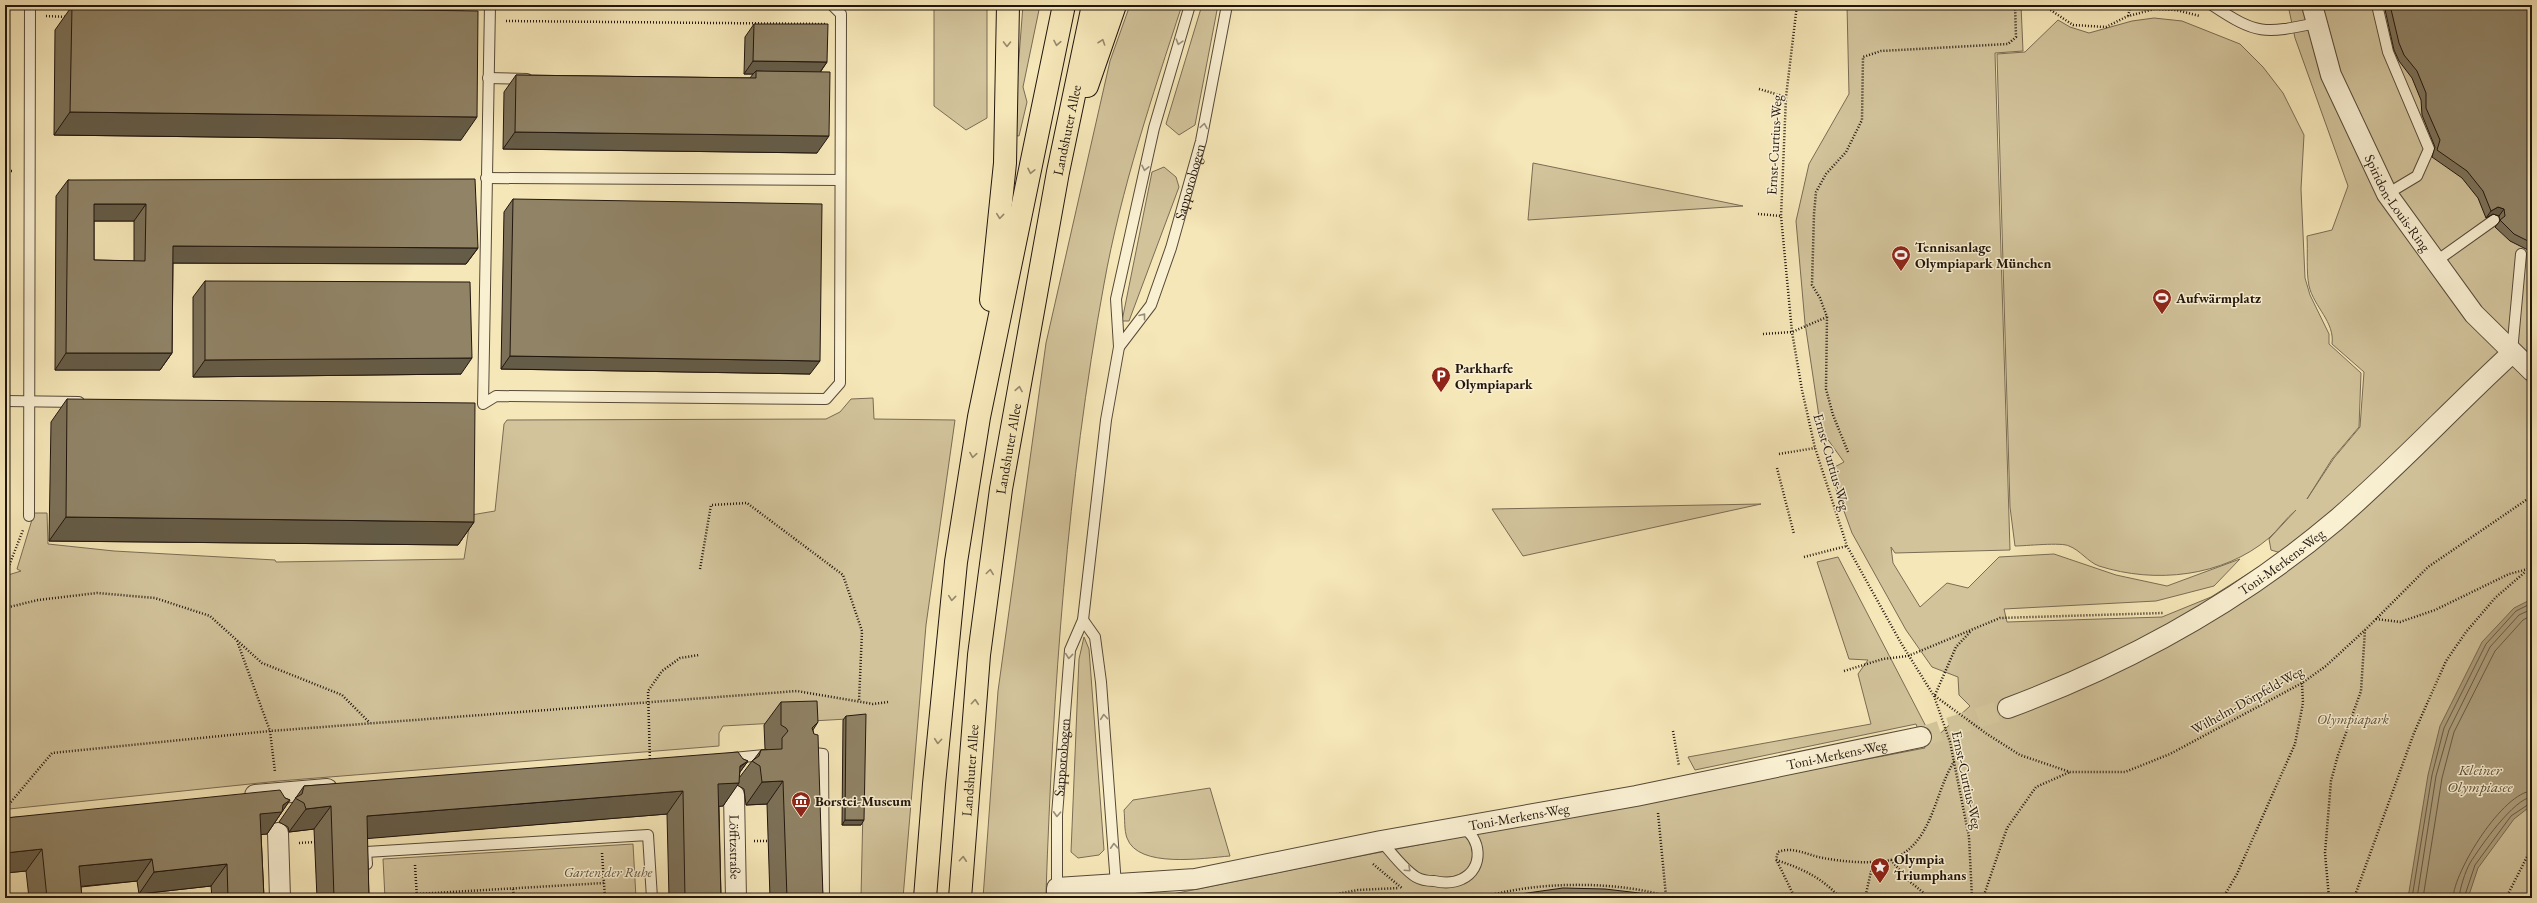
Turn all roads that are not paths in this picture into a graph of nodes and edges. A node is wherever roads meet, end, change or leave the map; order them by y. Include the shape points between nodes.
1 (30, 5) edge
2 (490, 5) edge
3 (832, 5) edge
4 (1008, 5) edge
5 (1064, 5) edge
6 (1093, 5) edge
7 (1115, 5) edge
8 (1190, 5) edge
9 (1227, 5) edge
10 (2212, 5) edge
11 (2377, 5) edge
12 (2314, 14) edge
13 (488, 78) junction
14 (541, 79) edge
15 (1058, 172) junction
16 (486, 178) junction
17 (840, 180) junction
18 (2387, 194) junction
19 (2494, 220) dead end
20 (2521, 254) dead end
21 (2435, 262) junction
22 (1119, 347) junction
23 (2512, 353) junction
24 (2532, 371) edge
25 (5, 401) edge
26 (29, 401) junction
27 (93, 402) edge
28 (979, 417) junction
29 (29, 516) road end
30 (1083, 620) junction
31 (2008, 708) tunnel mouth
32 (1921, 737) tunnel mouth
33 (802, 752) edge
34 (765, 755) edge
35 (728, 763) edge
36 (349, 787) edge
37 (734, 795) edge
38 (238, 797) edge
39 (1461, 827) junction
40 (278, 833) edge
41 (1382, 841) junction
42 (368, 875) edge
43 (1116, 892) edge
44 (1057, 893) edge
45 (280, 898) edge
46 (652, 898) edge
47 (736, 898) edge
48 (824, 898) edge
49 (925, 898) edge
50 (960, 898) edge

1 - 26 lane
2 - 13 lane
3 - 17 lane via 841,14 837,82
4 -> 28 highway, Landshuter Allee via 1005,163
5 -> 28 highway, Landshuter Allee
6 - 15 highway, Landshuter Allee
15 -> 7 highway
8 -> 22 lane, Sapporobogen via 1154,128 1116,299
22 -> 9 lane, Sapporobogen via 1151,305 1171,248 1202,141
10 - 12 lane via 2254,29 2275,32
11 - 18 lane via 2388,52 2429,149 2417,176
12 - 18 street, Spiridon-Louis-Ring via 2331,75
13 - 14 lane
13 - 16 lane
50 -> 15 highway, Landshuter Allee via 979,655 1000,497
16 - 17 lane
16 - 17 lane via 479,404 496,396 826,399 840,383
18 - 21 street, Spiridon-Louis-Ring
19 - 21 lane
20 - 23 lane
21 - 23 street, Spiridon-Louis-Ring via 2474,314
22 - 30 lane, Sapporobogen via 1106,420
23 - 24 street, Spiridon-Louis-Ring
23 - 31 street, Toni-Merkens-Weg via 2335,521 2273,569 2147,647 2092,674
25 - 26 lane
26 - 27 lane
26 - 29 lane
28 -> 49 highway, Landshuter Allee via 949,624
43 -> 30 lane via 1101,682 1095,637
30 -> 44 lane, Sapporobogen via 1070,650 1057,815
32 - 39 street, Toni-Merkens-Weg via 1656,792
33 - 48 lane via 823,754
34 - 35 lane
36 - 38 street via 277,802
37 - 47 street, Löfftzstraße
39 - 41 street, Toni-Merkens-Weg
41 -> 39 lane via 1417,877 1440,882 1461,880 1473,870 1478,857 1473,837
40 - 45 street
41 - 43 street, Toni-Merkens-Weg via 1281,863
42 - 46 lane via 366,852 648,835
43 - 44 street, Toni-Merkens-Weg

